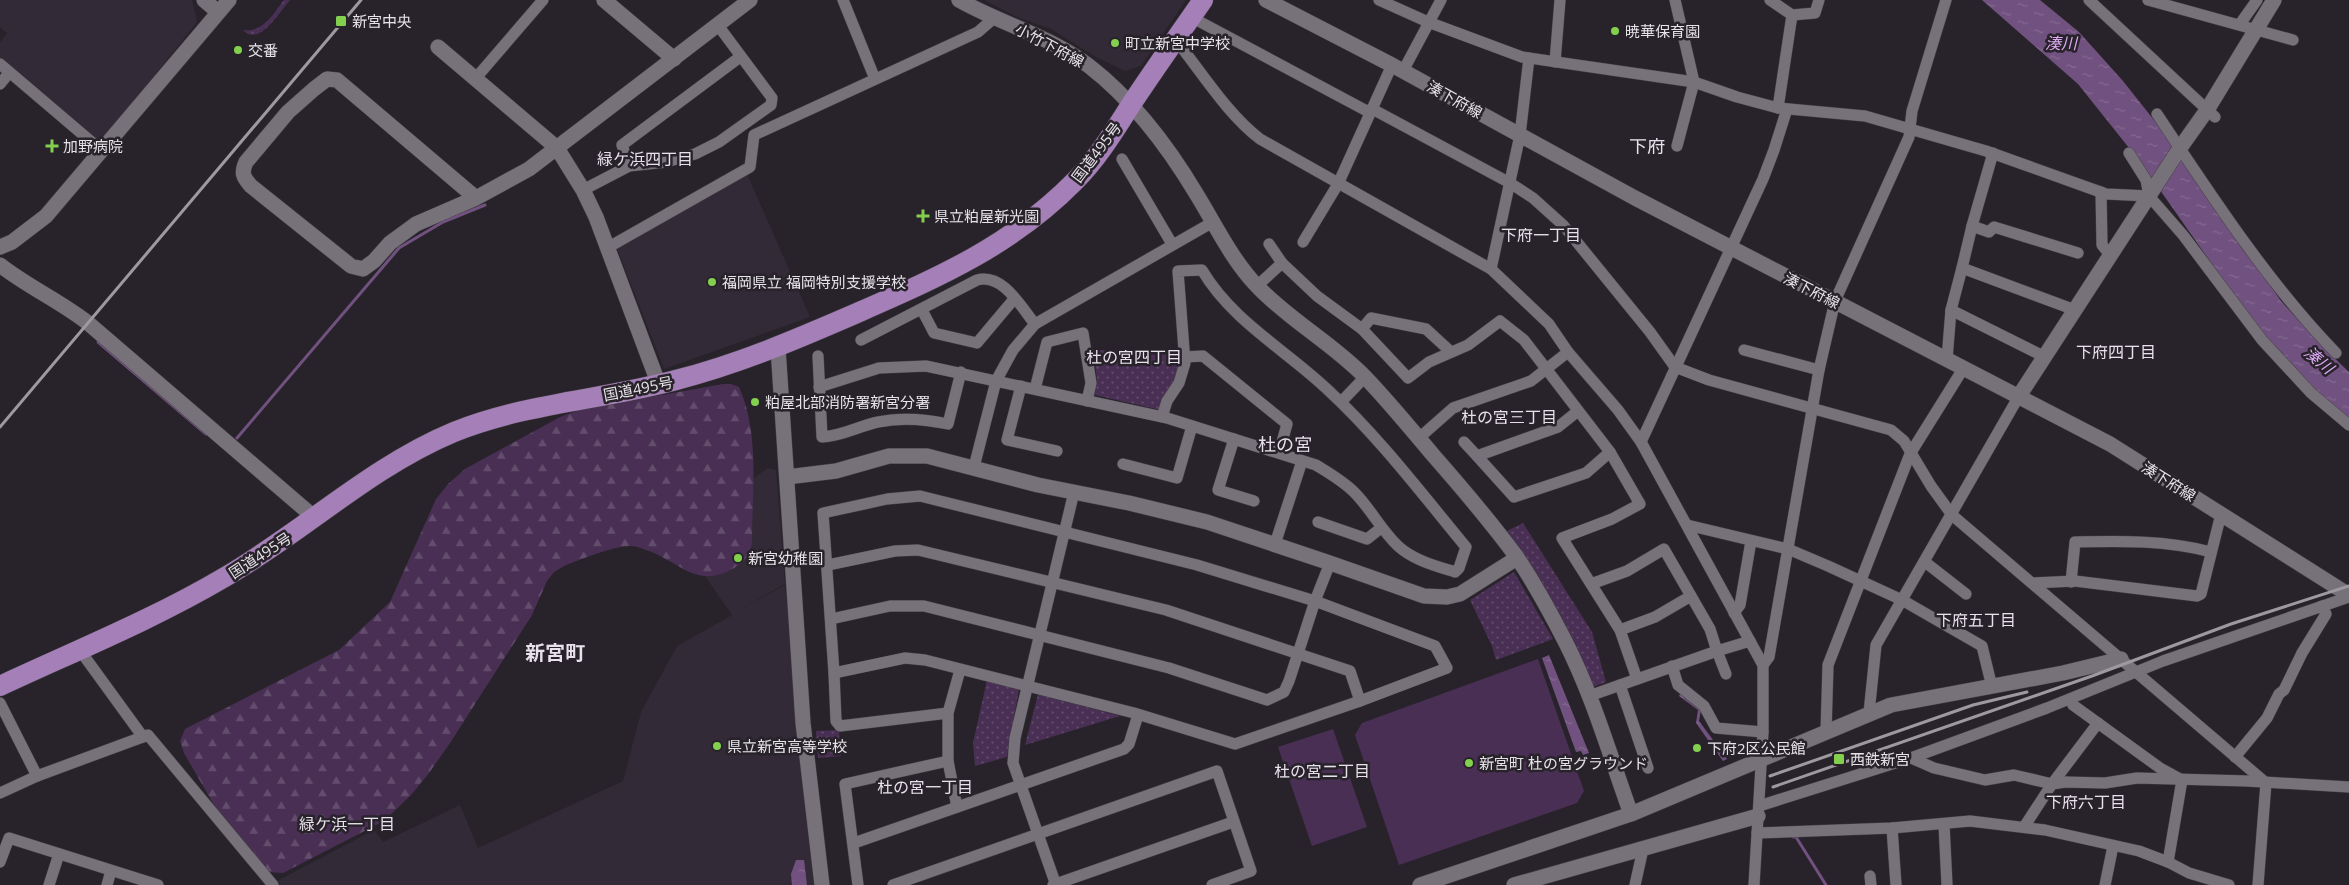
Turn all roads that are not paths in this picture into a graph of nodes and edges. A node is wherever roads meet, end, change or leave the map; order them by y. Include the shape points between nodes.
1 (204, 0) edge
2 (229, 0) edge
3 (543, 0) edge
4 (604, 0) edge
5 (750, 0) edge
6 (843, 0) edge
7 (959, 0) edge
8 (1203, 0) edge
9 (1266, 0) edge
10 (1379, 0) edge
11 (1441, 0) edge
12 (1560, 0) edge
13 (1675, 0) edge
14 (1770, 0) edge
15 (1819, 0) edge
16 (2089, 0) edge
17 (2148, 0) edge
18 (2257, 0) edge
19 (2274, 0) edge
20 (1942, 2) edge
21 (218, 12) junction
22 (1792, 15) junction
23 (1191, 17) junction
24 (994, 18) junction
25 (1428, 22) junction
26 (718, 24) junction
27 (2247, 28) junction
28 (2293, 40) dead end
29 (1174, 42) junction
30 (438, 47) dead end
31 (740, 57) junction
32 (1529, 58) junction
33 (674, 59) junction
34 (1555, 62) junction
35 (0, 64) edge
36 (1397, 68) junction
37 (9, 73) junction
38 (475, 79) junction
39 (876, 79) junction
40 (1694, 82) junction
41 (0, 84) edge
42 (1131, 105) junction
43 (1782, 108) junction
44 (1372, 110) junction
45 (2157, 114) dead end
46 (2211, 114) junction
47 (1911, 128) junction
48 (1520, 135) junction
49 (1677, 146) dead end
50 (557, 148) junction
51 (2180, 148) junction
52 (101, 150) junction
53 (1993, 153) junction
54 (2129, 153) dead end
55 (1122, 159) dead end
56 (629, 166) junction
57 (1510, 183) junction
58 (1338, 184) junction
59 (583, 190) junction
60 (2100, 192) junction
61 (2149, 196) junction
62 (476, 198) junction
63 (1213, 222) junction
64 (1972, 226) junction
65 (1303, 242) dead end
66 (1172, 244) junction
67 (1269, 244) dead end
68 (0, 247) edge
69 (607, 248) junction
70 (1732, 249) junction
71 (2078, 253) dead end
72 (2111, 256) junction
73 (1282, 263) junction
74 (0, 265) edge
75 (1962, 268) junction
76 (1491, 269) junction
77 (1257, 286) junction
78 (1014, 299) junction
79 (1835, 301) junction
80 (922, 310) junction
81 (1951, 310) junction
82 (2075, 310) junction
83 (1035, 324) junction
84 (1362, 329) junction
85 (861, 340) dead end
86 (778, 348) junction
87 (1744, 350) dead end
88 (1451, 352) junction
89 (1568, 352) junction
90 (2336, 353) dead end
91 (818, 356) dead end
92 (1184, 357) junction
93 (2045, 357) junction
94 (1947, 359) junction
95 (1675, 367) junction
96 (1546, 369) junction
97 (1963, 369) junction
98 (1820, 370) junction
99 (961, 372) junction
100 (1365, 377) junction
101 (996, 380) junction
102 (659, 385) junction
103 (819, 386) junction
104 (1021, 386) junction
105 (1034, 389) junction
106 (2019, 396) junction
107 (1087, 401) junction
108 (1340, 402) junction
109 (1813, 409) junction
110 (1578, 411) junction
111 (1162, 417) junction
112 (2349, 425) edge
113 (1192, 426) junction
114 (1419, 438) junction
115 (1234, 439) junction
116 (1464, 442) dead end
117 (1641, 442) junction
118 (1057, 451) dead end
119 (1610, 452) junction
120 (1279, 453) junction
121 (1910, 454) junction
122 (1477, 456) junction
123 (1302, 461) junction
124 (1123, 464) dead end
125 (974, 467) junction
126 (787, 477) junction
127 (1074, 492) junction
128 (1254, 501) dead end
129 (1952, 514) junction
130 (2221, 514) junction
131 (315, 518) junction
132 (1318, 522) dead end
133 (1687, 525) junction
134 (1381, 528) junction
135 (1065, 531) junction
136 (1751, 540) junction
137 (1275, 544) junction
138 (1788, 549) junction
139 (2211, 552) junction
140 (1518, 558) junction
141 (1330, 562) junction
142 (1924, 562) junction
143 (828, 565) junction
144 (1861, 580) junction
145 (2033, 582) junction
146 (2072, 582) junction
147 (1052, 583) junction
148 (1591, 584) junction
149 (1966, 594) dead end
150 (1691, 596) junction
151 (2349, 596) edge
152 (1902, 600) junction
153 (1315, 601) junction
154 (2322, 606) junction
155 (1734, 612) junction
156 (831, 619) junction
157 (1620, 630) junction
158 (1040, 634) junction
159 (1750, 641) junction
160 (79, 649) junction
161 (1717, 651) junction
162 (1298, 654) junction
163 (2121, 659) junction
164 (1763, 665) junction
165 (1672, 666) junction
166 (960, 670) junction
167 (2134, 671) junction
168 (834, 673) junction
169 (1726, 674) dead end
170 (1637, 678) junction
171 (1620, 685) junction
172 (0, 686) edge
173 (1027, 686) junction
174 (1992, 687) junction
175 (1589, 696) junction
176 (2070, 699) junction
177 (1360, 701) junction
178 (0, 703) edge
179 (948, 713) junction
180 (1869, 713) junction
181 (1138, 715) junction
182 (2098, 723) junction
183 (1763, 732) junction
184 (1826, 732) junction
185 (143, 737) junction
186 (2235, 757) junction
187 (1762, 758) junction
188 (1910, 758) junction
189 (948, 761) junction
190 (1648, 768) dead end
191 (37, 776) junction
192 (2182, 780) junction
193 (2266, 783) junction
194 (2052, 784) junction
195 (1020, 785) junction
196 (2349, 787) edge
197 (0, 793) edge
198 (957, 807) junction
199 (1758, 811) junction
200 (1631, 814) junction
201 (1233, 822) junction
202 (1944, 824) junction
203 (2024, 827) junction
204 (1892, 828) junction
205 (1757, 833) junction
206 (1037, 835) junction
207 (854, 844) junction
208 (2113, 846) junction
209 (1643, 849) junction
210 (59, 854) junction
211 (0, 862) edge
212 (2168, 862) junction
213 (111, 871) junction
214 (49, 885) edge
215 (107, 885) edge
216 (158, 885) edge
217 (272, 885) edge
218 (822, 885) edge
219 (858, 885) edge
220 (892, 885) edge
221 (1055, 885) edge
222 (1212, 885) edge
223 (1420, 885) edge
224 (1514, 885) edge
225 (1635, 885) edge
226 (1754, 885) edge
227 (1896, 885) edge
228 (1947, 885) edge
229 (2105, 885) edge
230 (2229, 885) edge
231 (2258, 885) edge

1 - 21 street
2 - 21 street
3 - 38 street
4 - 33 street
5 - 26 street
6 - 39 street
7 - 24 street, 小竹下府線
8 - 23 highway, 国道495号
9 - 36 street, 湊下府線
10 - 25 street
11 - 25 street
12 - 34 street
13 - 40 street
14 - 22 street
15 - 22 street via 1815,13
16 - 46 street
17 - 27 street
18 - 27 street
19 - 27 street
20 - 47 street via 1912,111
21 - 52 street
22 - 43 street
23 - 29 highway, 国道495号
23 - 44 street via 1365,110
24 - 39 street via 978,32
24 - 42 street, 小竹下府線 via 1070,52
25 - 32 street
25 - 36 street
26 - 31 street
26 - 33 street
27 - 28 street
27 - 46 street
29 - 42 highway, 国道495号
29 - 58 street via 1251,132
30 - 38 street
31 - 56 street via 622,145
31 - 56 street via 772,98 771,105 695,154 666,162
32 - 34 street
32 - 48 street
33 - 50 street
34 - 40 street
35 - 37 street
36 - 44 street
36 - 48 street, 湊下府線
37 - 41 street
37 - 52 street
38 - 50 street
39 - 69 street via 754,135 750,167
40 - 43 street
40 - 49 street
42 - 63 street, 小竹下府線 via 1172,158
42 - 86 highway, 国道495号 via 1090,166 1076,181 994,247 946,274
43 - 47 street via 1865,116
43 - 70 street via 1771,158
44 - 57 street
44 - 58 street
45 - 51 street
46 - 51 street
47 - 53 street
47 - 79 street via 1897,167
48 - 57 street
48 - 70 street, 湊下府線
50 - 59 street
50 - 62 street via 529,169
51 - 61 street
51 - 90 street via 2277,286 2304,321
52 - 68 street via 46,216 12,242
53 - 60 street
53 - 64 street
54 - 61 street via 2146,180
55 - 66 street
56 - 59 street
57 - 76 street
57 - 95 street via 1533,198 1562,225
58 - 65 street
58 - 76 street
59 - 69 street
60 - 61 street
60 - 72 street via 2102,245
61 - 72 street
61 - 112 street via 2183,235 2262,340 2311,393
62 - 62 street via 416,224 390,243 364,269 357,268 251,186 244,178 243,169 288,112 323,82 332,79 340,82
63 - 66 street
63 - 77 street, 小竹下府線 via 1231,253
64 - 71 street via 1989,232 1994,227
64 - 75 street
66 - 83 street
67 - 73 street
69 - 102 street
70 - 79 street, 湊下府線
70 - 95 street
72 - 82 street
73 - 77 street
73 - 84 street via 1317,296
74 - 131 street via 88,323
75 - 81 street
75 - 82 street
76 - 89 street via 1549,324
77 - 100 street, 小竹下府線
78 - 80 street via 998,282 985,278
78 - 80 street via 976,343 934,333
78 - 83 street
79 - 94 street, 湊下府線
79 - 98 street
80 - 85 street
81 - 93 street
81 - 94 street
82 - 93 street
83 - 101 street via 1013,350
84 - 88 street via 1371,318 1426,329
84 - 88 street via 1408,378 1429,362
86 - 102 highway, 国道495号 via 729,366
86 - 126 street
87 - 98 street
88 - 96 street via 1468,345 1500,322 1524,340
89 - 96 street
89 - 117 street
91 - 103 street
92 - 108 street via 1178,271 1202,270 1241,317
92 - 111 street via 1179,383 1167,401
92 - 120 street via 1203,356 1287,424
93 - 106 street
94 - 97 street, 湊下府線
95 - 109 street via 1709,380
95 - 117 street
96 - 110 street
96 - 114 street via 1531,381 1453,408
97 - 106 street, 湊下府線
97 - 121 street
98 - 109 street
99 - 101 street
99 - 103 street via 905,365 861,372
99 - 103 street via 948,424 929,420 895,420 822,437
100 - 108 street
100 - 114 street, 小竹下府線
101 - 104 street
101 - 125 street
102 - 131 highway, 国道495号 via 519,410 475,424 404,457
104 - 105 street
104 - 118 street via 1007,440
105 - 107 street
105 - 107 street via 1047,342 1083,334 1091,383
106 - 129 street
106 - 130 street, 湊下府線 via 2110,444
107 - 111 street
108 - 134 street via 1466,547 1459,568 1455,572 1412,556 1399,548
109 - 121 street via 1891,430 1904,440
109 - 138 street
110 - 119 street
110 - 122 street via 1558,427
111 - 113 street
113 - 115 street
113 - 124 street via 1177,478
114 - 140 street, 小竹下府線
115 - 120 street
115 - 128 street via 1218,490
116 - 122 street
117 - 133 street
119 - 122 street via 1586,473 1514,497
119 - 148 street via 1640,504 1612,519 1562,538
120 - 123 street
121 - 129 street
121 - 144 street
123 - 134 street via 1333,474 1354,492
123 - 137 street
125 - 126 street via 903,454 873,459 829,473
125 - 127 street
126 - 218 street via 803,723
127 - 135 street
127 - 137 street via 1206,522
129 - 142 street
129 - 145 street
130 - 139 street
130 - 151 street, 湊下府線
131 - 160 highway, 国道495号 via 225,578
132 - 134 street via 1367,538
133 - 136 street
133 - 155 street
135 - 143 street via 920,496 887,498 823,513
135 - 147 street
135 - 153 street via 1197,565
136 - 138 street
136 - 155 street via 1740,605
137 - 141 street
138 - 144 street
138 - 164 street via 1768,657
139 - 146 street via 2201,594 2197,596
139 - 146 street via 2188,545 2146,541 2075,542
140 - 141 street via 1460,594 1437,598 1411,593
140 - 175 street, 小竹下府線 via 1566,642
141 - 153 street
142 - 149 street
142 - 152 street
143 - 147 street via 894,551 918,550
143 - 156 street
144 - 152 street
144 - 184 street via 1828,665
145 - 146 street
145 - 163 street
147 - 158 street
147 - 162 street via 1166,610
148 - 150 street via 1627,571 1664,549
148 - 157 street
150 - 157 street via 1655,618
150 - 161 street via 1710,629
151 - 154 street
152 - 174 street via 1982,646
152 - 180 street via 1876,645
153 - 162 street
153 - 177 street via 1435,646 1447,668
154 - 167 street
154 - 186 street via 2326,614 2284,690 2267,718
155 - 159 street
156 - 158 street via 911,604
156 - 168 street
157 - 170 street
158 - 162 street via 1169,668 1267,700 1284,692
158 - 173 street
159 - 161 street
159 - 164 street
160 - 172 highway, 国道495号
160 - 185 street
161 - 165 street
161 - 169 street
162 - 177 street via 1350,671
163 - 167 street
163 - 174 street
164 - 183 street
165 - 170 street
165 - 183 street via 1678,685 1704,706 1716,728
166 - 168 street via 905,658
166 - 173 street
166 - 179 street
167 - 176 street
167 - 186 street
168 - 179 street via 836,721 840,726
170 - 171 street
171 - 175 street
171 - 190 street
173 - 181 street
173 - 195 street via 1015,738 1013,763
174 - 180 street via 1891,705
175 - 200 street, 小竹下府線
176 - 182 street
176 - 188 street
177 - 181 street via 1235,744
178 - 191 street
179 - 189 street
180 - 184 street
181 - 195 street via 1129,744 1124,749
182 - 192 street
182 - 194 street
183 - 187 street
184 - 187 street
185 - 191 street
185 - 217 street via 148,735
186 - 193 street
187 - 199 street
187 - 200 street
188 - 194 street via 1934,768 1985,780 2014,775
188 - 199 street
189 - 198 street
189 - 207 street via 845,784
191 - 197 street
192 - 193 street
192 - 194 street via 2137,778 2105,783
192 - 212 street
193 - 196 street
193 - 231 street
194 - 203 street
195 - 198 street
195 - 206 street
198 - 207 street
199 - 205 street
199 - 209 street
200 - 223 street
201 - 206 street via 1216,772
201 - 221 street
201 - 222 street via 1252,871
202 - 203 street via 1970,821
202 - 204 street
202 - 228 street
203 - 208 street
204 - 205 street
204 - 227 street
205 - 226 street
206 - 220 street
206 - 221 street
207 - 219 street
208 - 212 street
208 - 229 street
209 - 224 street
209 - 225 street
210 - 211 street via 9,838
210 - 213 street
210 - 214 street
212 - 230 street via 2189,873
213 - 215 street
213 - 216 street

